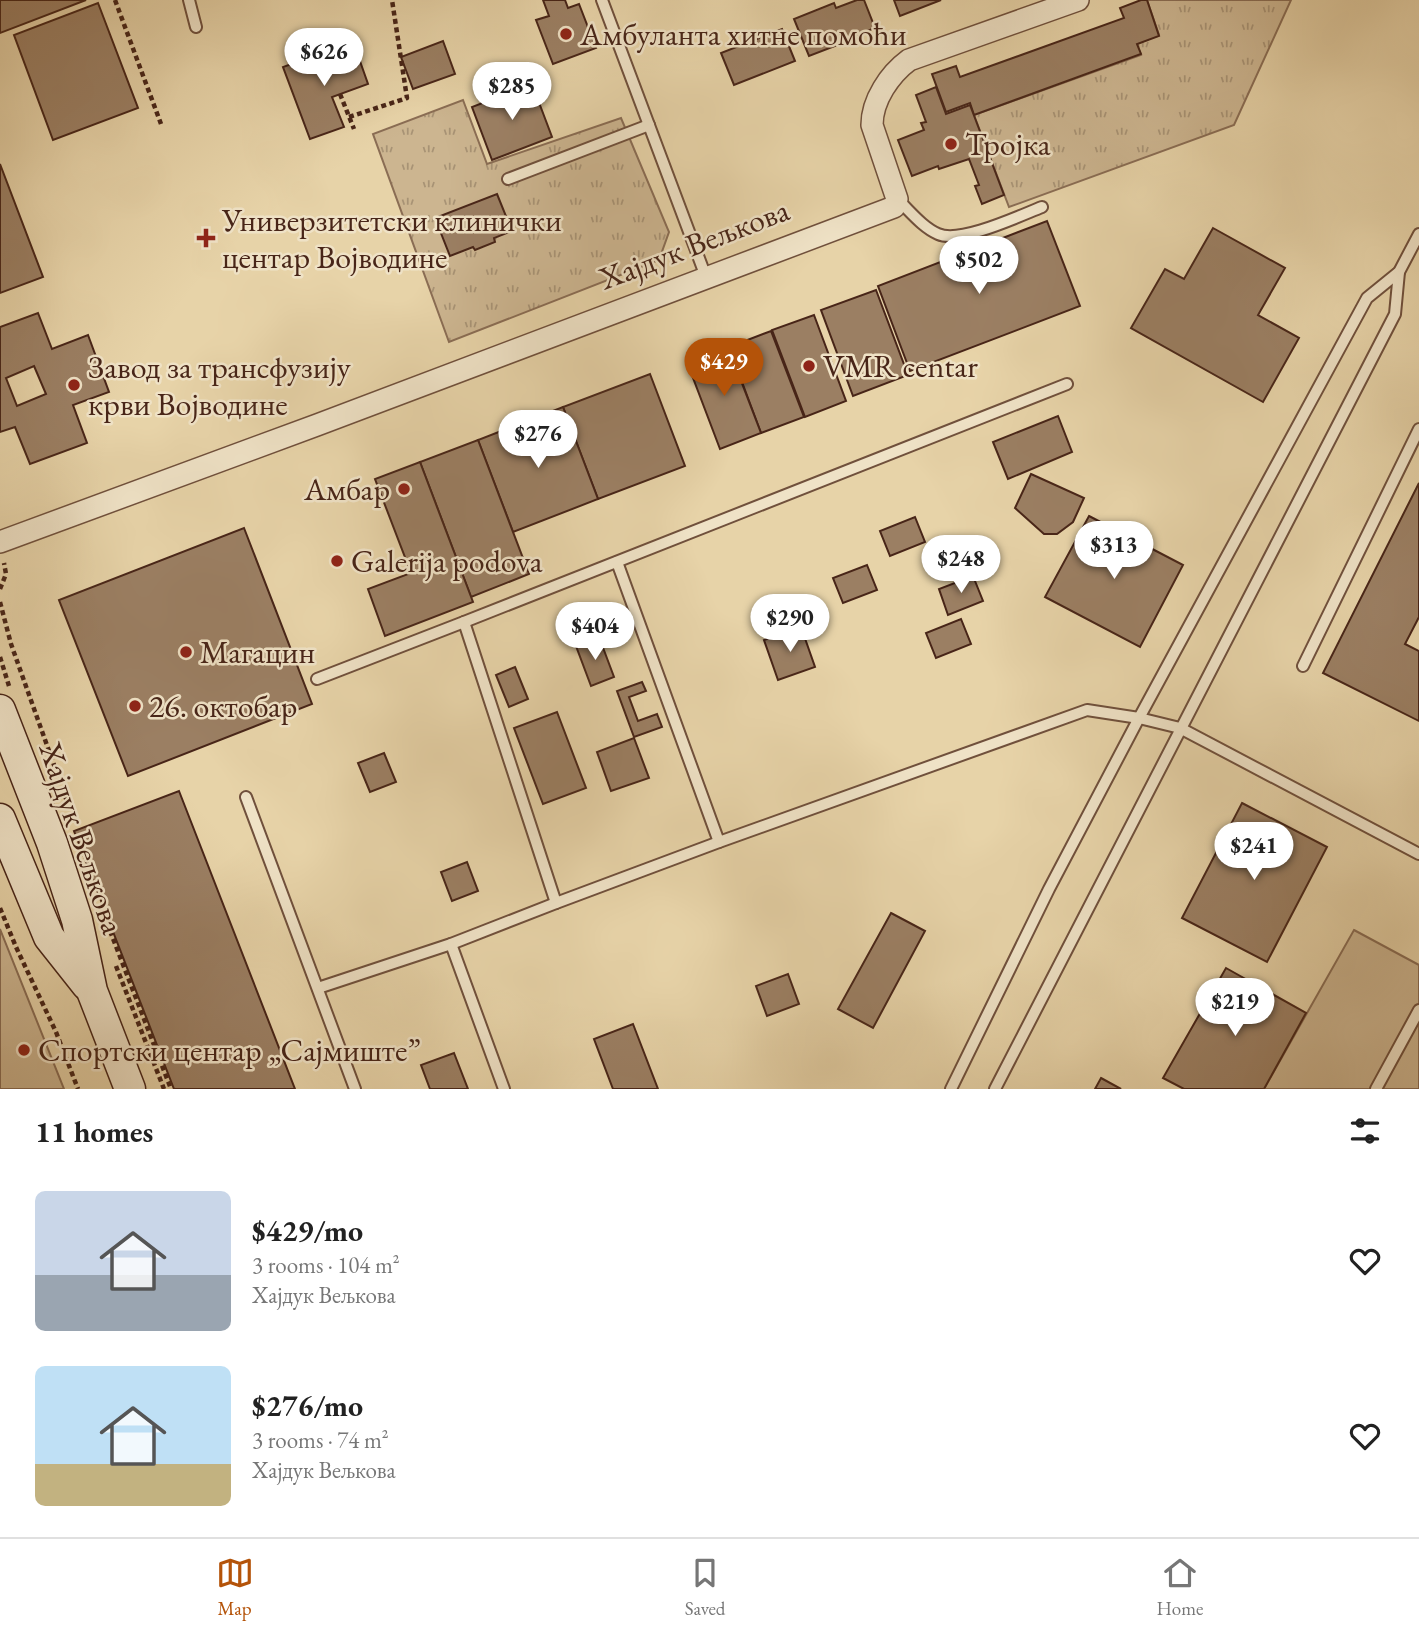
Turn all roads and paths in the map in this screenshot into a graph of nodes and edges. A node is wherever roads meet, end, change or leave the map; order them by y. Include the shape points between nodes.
1 (115, 0) edge
2 (189, 0) edge
3 (392, 0) edge
4 (602, 0) edge
5 (1078, 0) edge
6 (196, 27) dead end
7 (340, 94) dead end
8 (349, 117) junction
9 (161, 124) dead end
10 (649, 125) junction
11 (354, 130) dead end
12 (508, 179) dead end
13 (897, 198) junction
14 (1042, 207) dead end
15 (1419, 234) edge
16 (1399, 272) junction
17 (706, 277) junction
18 (1067, 384) dead end
19 (1419, 429) edge
20 (0, 542) edge
21 (0, 554) edge
22 (617, 562) junction
23 (0, 589) edge
24 (464, 622) junction
25 (1303, 666) dead end
26 (317, 678) dead end
27 (0, 709) edge
28 (1139, 718) junction
29 (1180, 728) junction
30 (246, 797) dead end
31 (0, 819) edge
32 (719, 842) junction
33 (1419, 854) edge
34 (556, 903) junction
35 (0, 908) edge
36 (451, 944) junction
37 (318, 988) junction
38 (92, 991) junction
39 (1419, 1010) edge
40 (78, 1089) edge
41 (131, 1089) edge
42 (355, 1089) edge
43 (504, 1089) edge
44 (951, 1089) edge
45 (995, 1089) edge
46 (1376, 1089) edge

1 - 9 path
2 - 6 lane
3 - 8 path via 407,98
4 - 10 lane
5 - 13 street via 909,60 896,70 875,106 872,125
7 - 8 path
8 - 11 path
10 - 12 lane
10 - 17 lane
13 - 14 lane via 940,235 963,236
13 - 17 street, Хајдук Вељкова via 894,207
15 - 16 lane
16 - 28 lane via 1367,299
16 - 29 lane via 1395,314
17 - 20 street, Хајдук Вељкова
18 - 22 lane
19 - 25 lane
21 - 23 path via 6,574
22 - 24 lane
22 - 32 lane
24 - 26 lane
24 - 34 lane
27 - 38 street, Хајдук Вељкова via 52,843 77,920
28 - 29 lane
28 - 32 lane via 1087,710
28 - 44 lane
29 - 33 lane
29 - 45 lane
30 - 37 lane
31 - 38 street, Хајдук Вељкова via 49,937
32 - 34 lane
34 - 36 lane
35 - 40 path
36 - 37 lane
36 - 43 lane
37 - 42 lane
38 - 41 street, Хајдук Вељкова
39 - 46 lane

